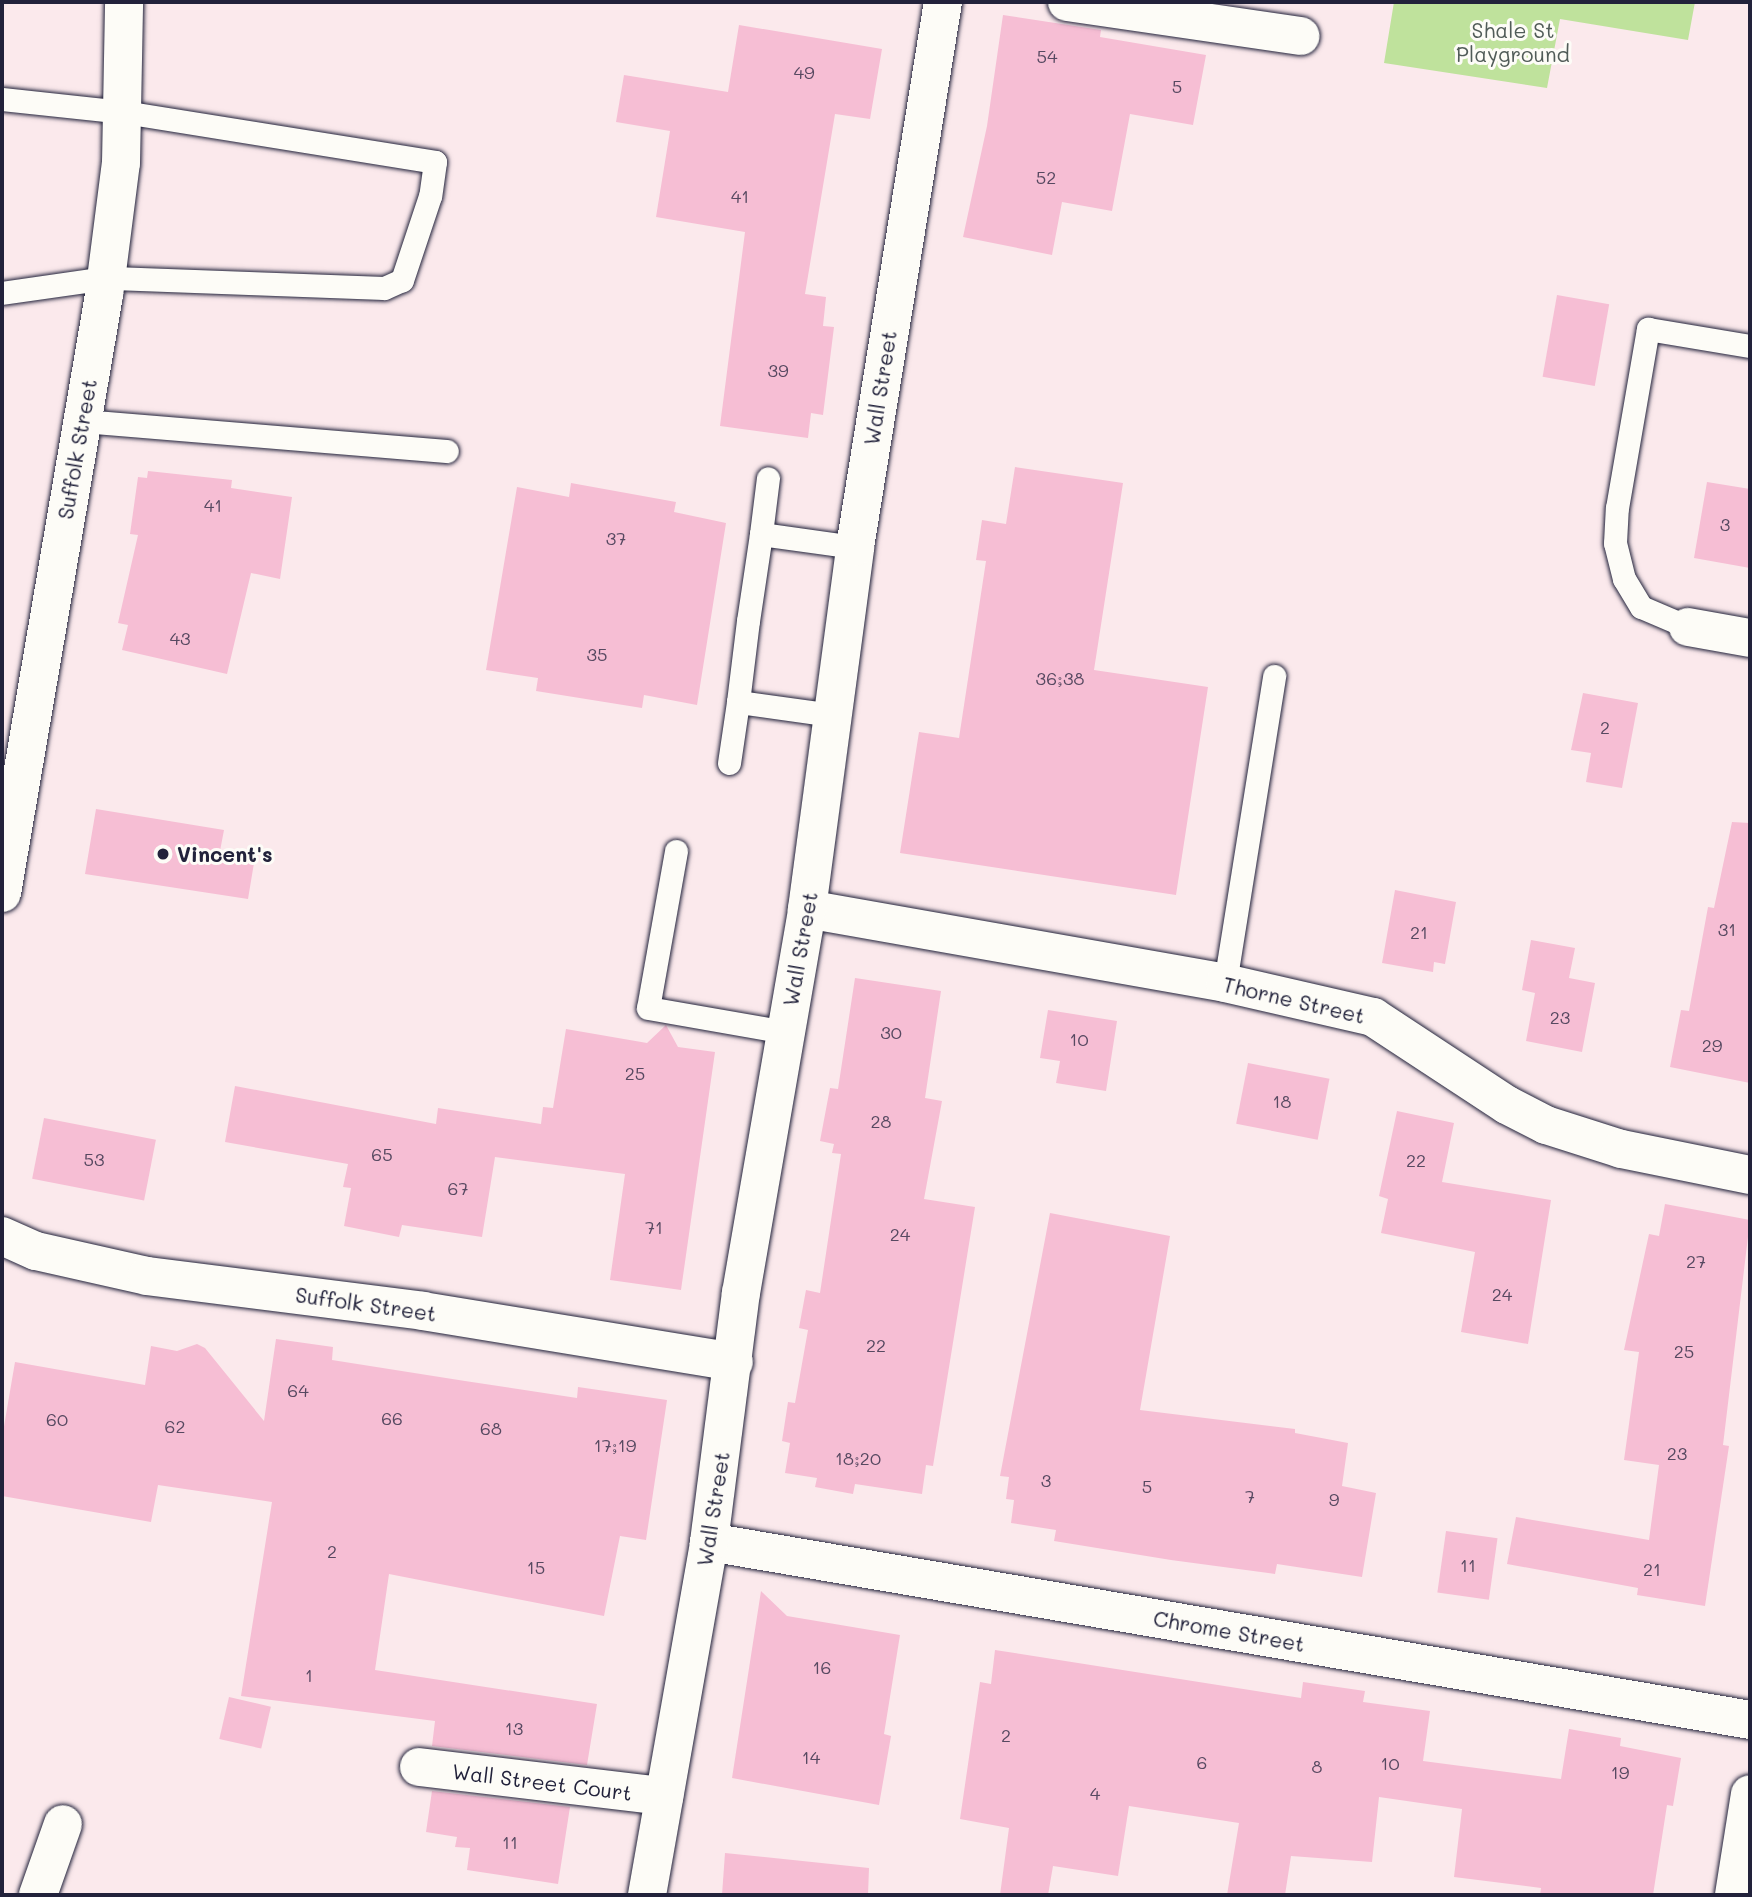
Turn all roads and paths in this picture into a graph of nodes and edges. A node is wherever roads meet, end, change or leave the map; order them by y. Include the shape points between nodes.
1 (124, 2) edge
2 (1067, 2) edge
3 (946, 3) edge
4 (1301, 36) dead end
5 (2, 99) edge
6 (124, 112) junction
7 (106, 278) junction
8 (2, 293) edge
9 (1750, 346) edge
10 (82, 421) junction
11 (447, 451) dead end
12 (768, 478) dead end
13 (761, 534) junction
14 (855, 547) junction
15 (1688, 627) joint
16 (1750, 638) edge
17 (1275, 676) dead end
18 (738, 702) junction
19 (832, 715) junction
20 (729, 763) dead end
21 (676, 851) dead end
22 (2, 893) edge
23 (807, 909) junction
24 (1225, 983) junction
25 (785, 1032) junction
26 (1750, 1175) edge
27 (2, 1236) edge
28 (734, 1362) junction
29 (709, 1542) junction
30 (1750, 1720) edge
31 (419, 1767) dead end
32 (1750, 1794) edge
33 (664, 1796) junction
34 (63, 1824) dead end
35 (38, 1895) edge
36 (647, 1895) edge
37 (1734, 1895) edge

1 - 6 street, Suffolk Street
2 - 4 street
3 - 14 street, Wall Street
5 - 6 lane
6 - 7 street, Suffolk Street
6 - 7 lane via 435,162 430,195 402,280 384,288
7 - 8 lane
7 - 10 street, Suffolk Street
9 - 15 lane via 1648,330 1615,543 1624,579 1641,607
10 - 11 lane
10 - 22 street, Suffolk Street
12 - 13 lane
13 - 14 lane
13 - 18 lane
14 - 19 street, Wall Street
15 - 16 street
17 - 24 lane
18 - 19 lane
18 - 20 lane
19 - 23 street, Wall Street
21 - 25 lane via 648,1008
23 - 24 street, Thorne Street
23 - 25 street, Wall Street
24 - 26 street, Thorne Street via 1373,1017 1507,1105 1546,1125 1621,1149
25 - 28 street, Wall Street via 741,1293
27 - 28 street, Suffolk Street via 36,1251 147,1276 423,1311
28 - 29 street, Wall Street
29 - 30 street, Chrome Street
29 - 33 street, Wall Street
31 - 33 street, Wall Street Court
32 - 37 street
33 - 36 street, Wall Street
34 - 35 street

